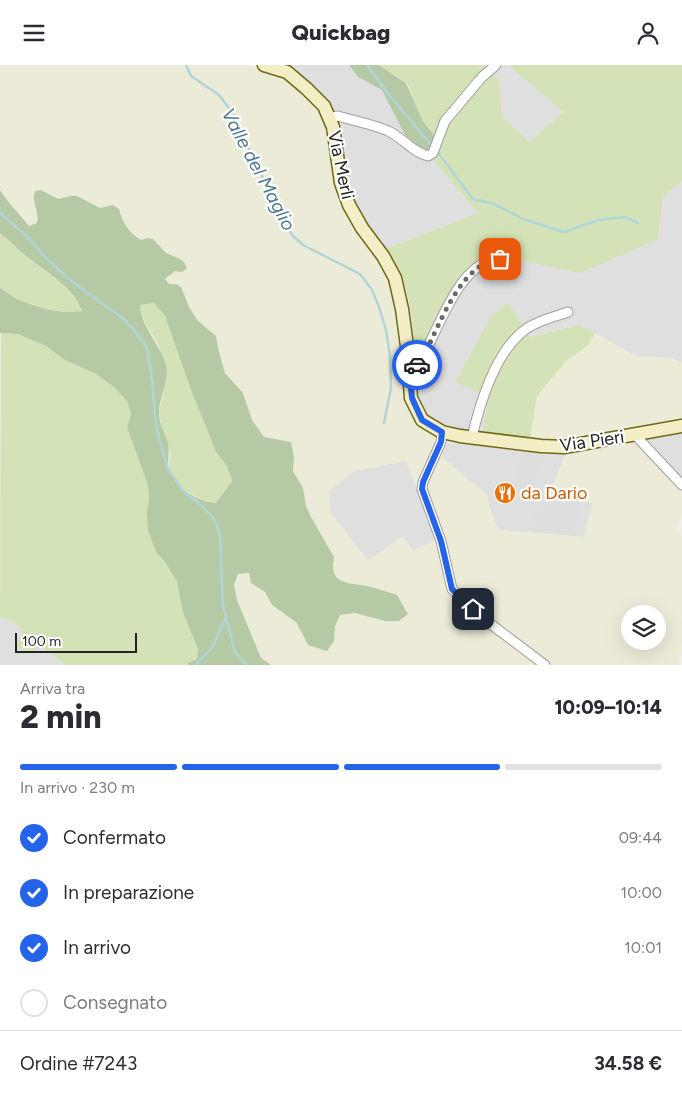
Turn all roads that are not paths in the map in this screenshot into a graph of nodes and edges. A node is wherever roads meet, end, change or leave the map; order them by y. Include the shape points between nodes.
1 (264, 65) edge
2 (496, 65) edge
3 (329, 118) junction
4 (513, 261) dead end
5 (568, 312) dead end
6 (407, 345) joint
7 (409, 367) junction
8 (682, 426) edge
9 (442, 432) junction
10 (635, 435) junction
11 (472, 437) junction
12 (682, 485) edge
13 (545, 665) edge

1 - 3 street, Via Merli via 287,72 324,106
2 - 3 street via 445,121 428,156 388,131 338,116
3 - 6 street, Via Merli via 334,127 341,183 349,205 395,278
4 - 7 street via 492,260 473,271 451,301 418,365
5 - 11 street via 525,329 513,341 485,390
6 - 7 street, Via Pieri
7 - 9 street, Via Pieri via 412,398 422,420
8 - 10 street, Via Pieri
9 - 11 street, Via Pieri
9 - 13 street via 422,489 441,541 452,589 484,619
10 - 11 street, Via Pieri via 564,447
10 - 12 street

